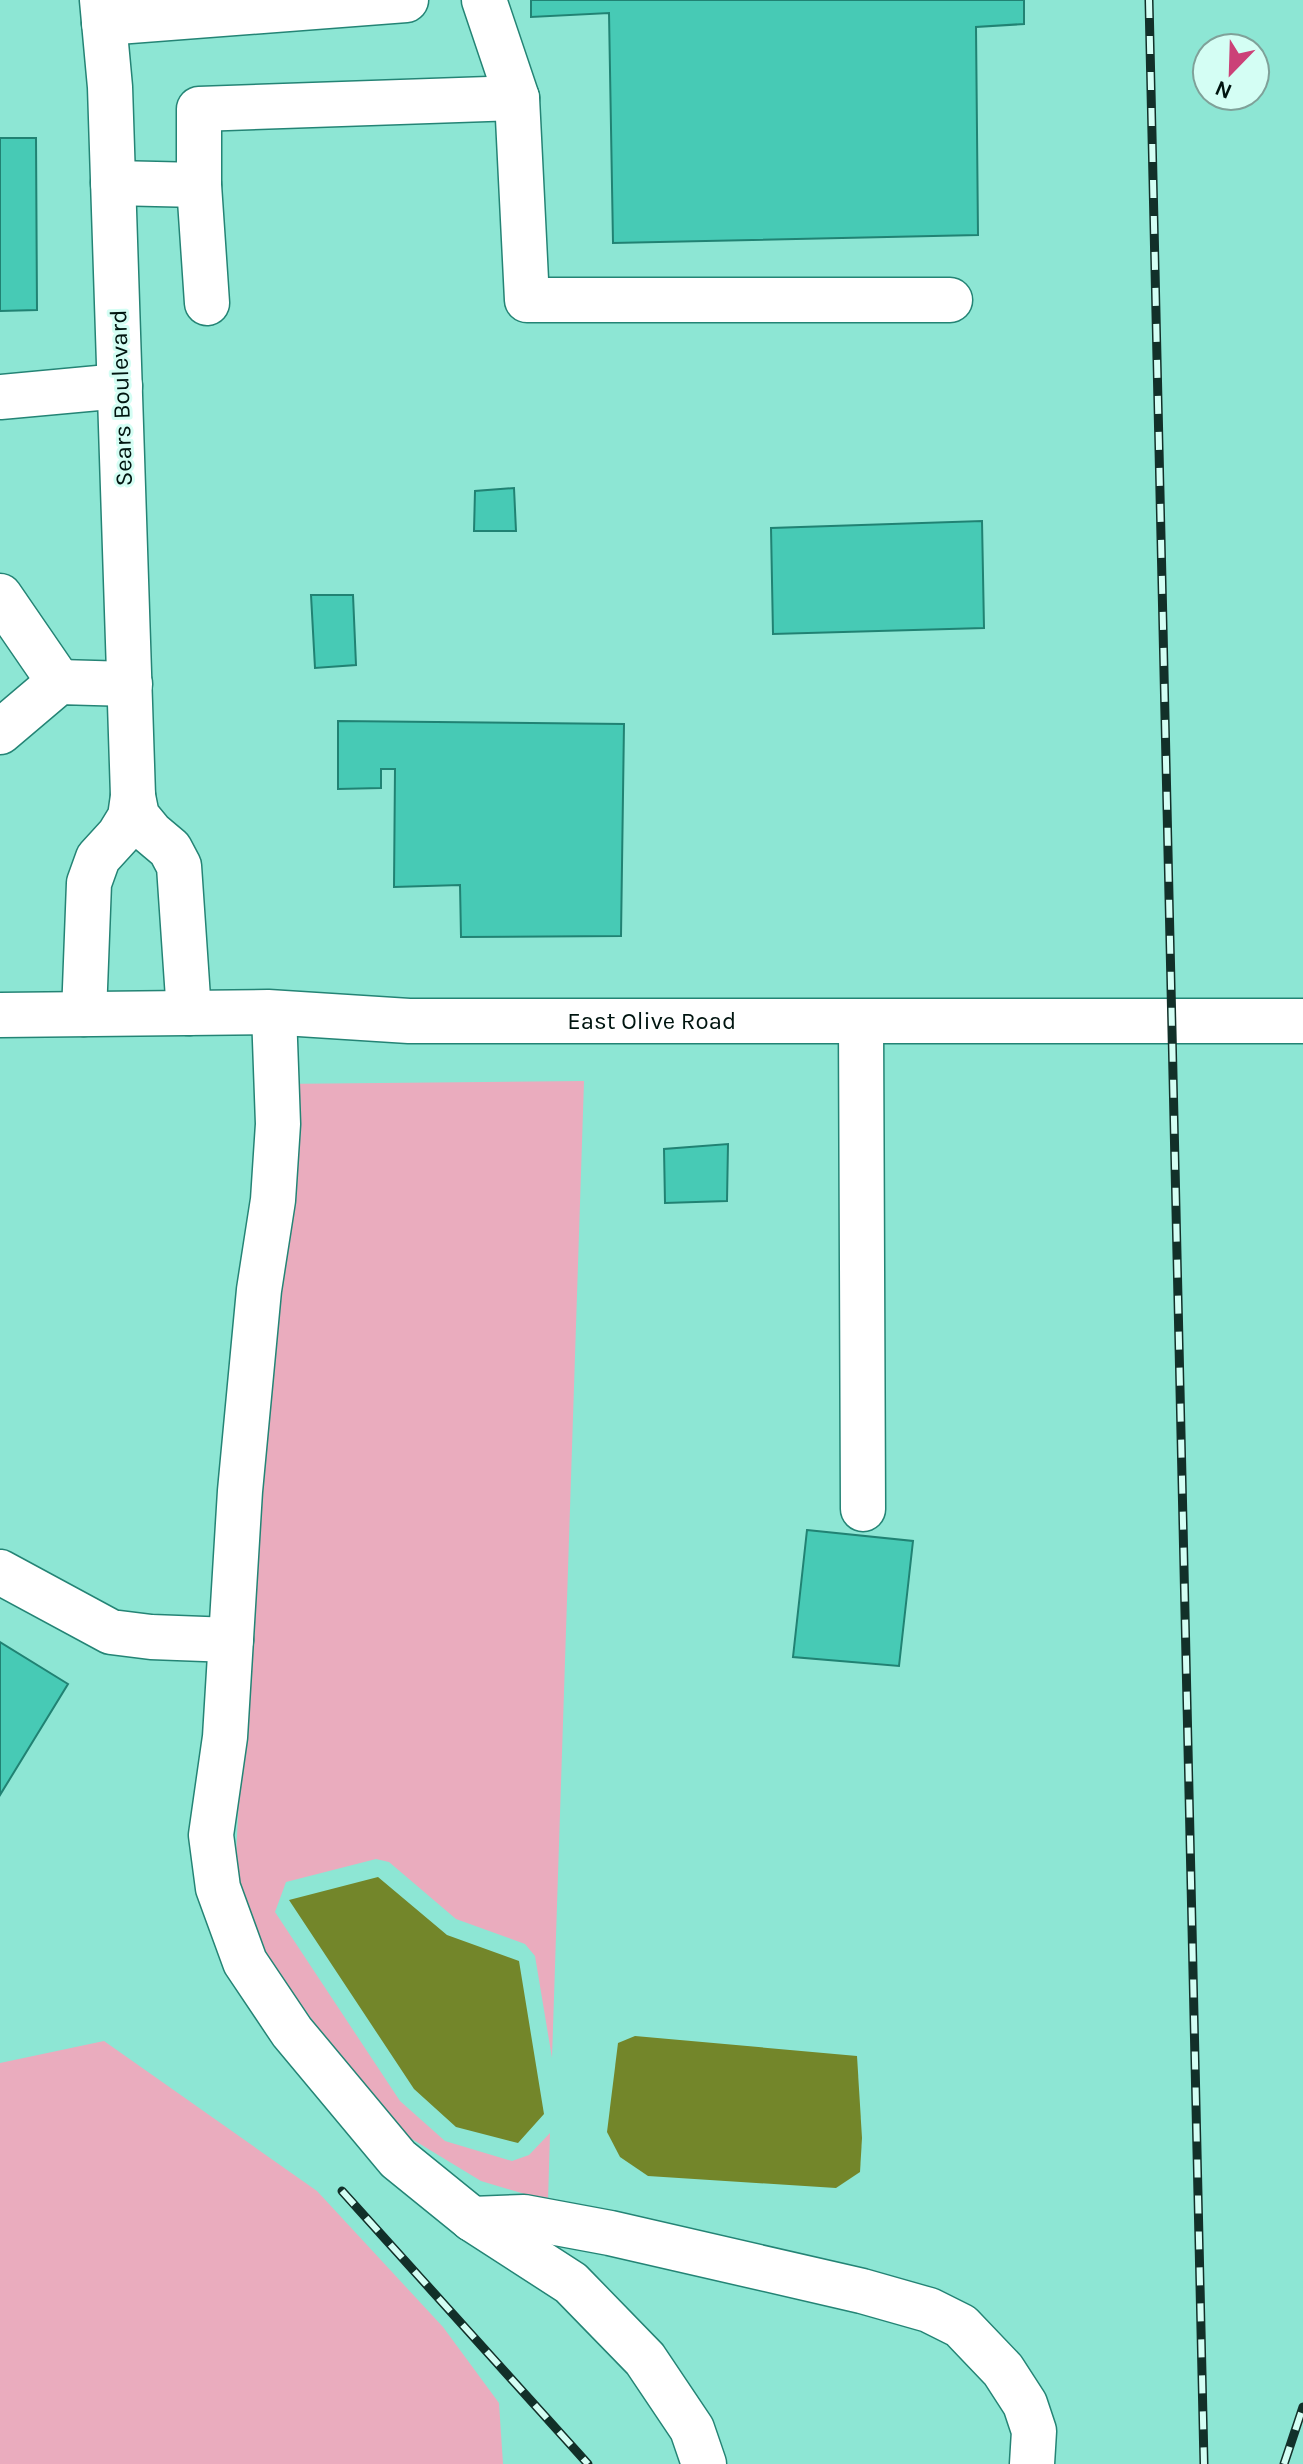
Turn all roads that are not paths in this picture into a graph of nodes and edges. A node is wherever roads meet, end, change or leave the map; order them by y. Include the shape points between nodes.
1 (406, 0) edge
2 (484, 0) edge
3 (103, 12) edge
4 (517, 98) junction
5 (113, 183) junction
6 (199, 185) junction
7 (950, 300) dead end
8 (207, 303) dead end
9 (120, 386) junction
10 (0, 397) edge
11 (0, 596) edge
12 (59, 682) junction
13 (130, 684) junction
14 (0, 732) edge
15 (133, 796) junction
16 (189, 1013) junction
17 (274, 1013) junction
18 (84, 1014) junction
19 (0, 1015) edge
20 (1303, 1021) edge
21 (861, 1022) junction
22 (863, 1509) dead end
23 (0, 1572) edge
24 (231, 1640) junction
25 (472, 2219) junction
26 (704, 2464) edge
27 (1032, 2464) edge

1 - 3 street
2 - 4 street
3 - 5 street, Sears Boulevard
4 - 6 street via 199,109
4 - 7 street via 527,300
5 - 6 street
5 - 9 street, Sears Boulevard
6 - 8 street
9 - 10 street
9 - 13 street, Sears Boulevard
11 - 12 street
12 - 13 street
12 - 14 street
13 - 15 street, Sears Boulevard
15 - 16 street, Sears Boulevard via 137,816 170,849 179,866
15 - 18 street, Sears Boulevard via 130,817 98,858 89,883
16 - 17 street, East Olive Road
16 - 18 street, East Olive Road
17 - 21 street, East Olive Road via 409,1021
17 - 24 street via 278,1124 273,1200 256,1321
18 - 19 street, East Olive Road
20 - 21 street, East Olive Road
21 - 22 street
23 - 24 street via 111,1632
24 - 25 street via 211,1835 218,1888 245,1962 292,2032 398,2159
25 - 26 street via 571,2283 645,2359 692,2429
25 - 27 street via 524,2217 610,2233 929,2310 961,2326 1003,2370 1025,2404 1034,2431

